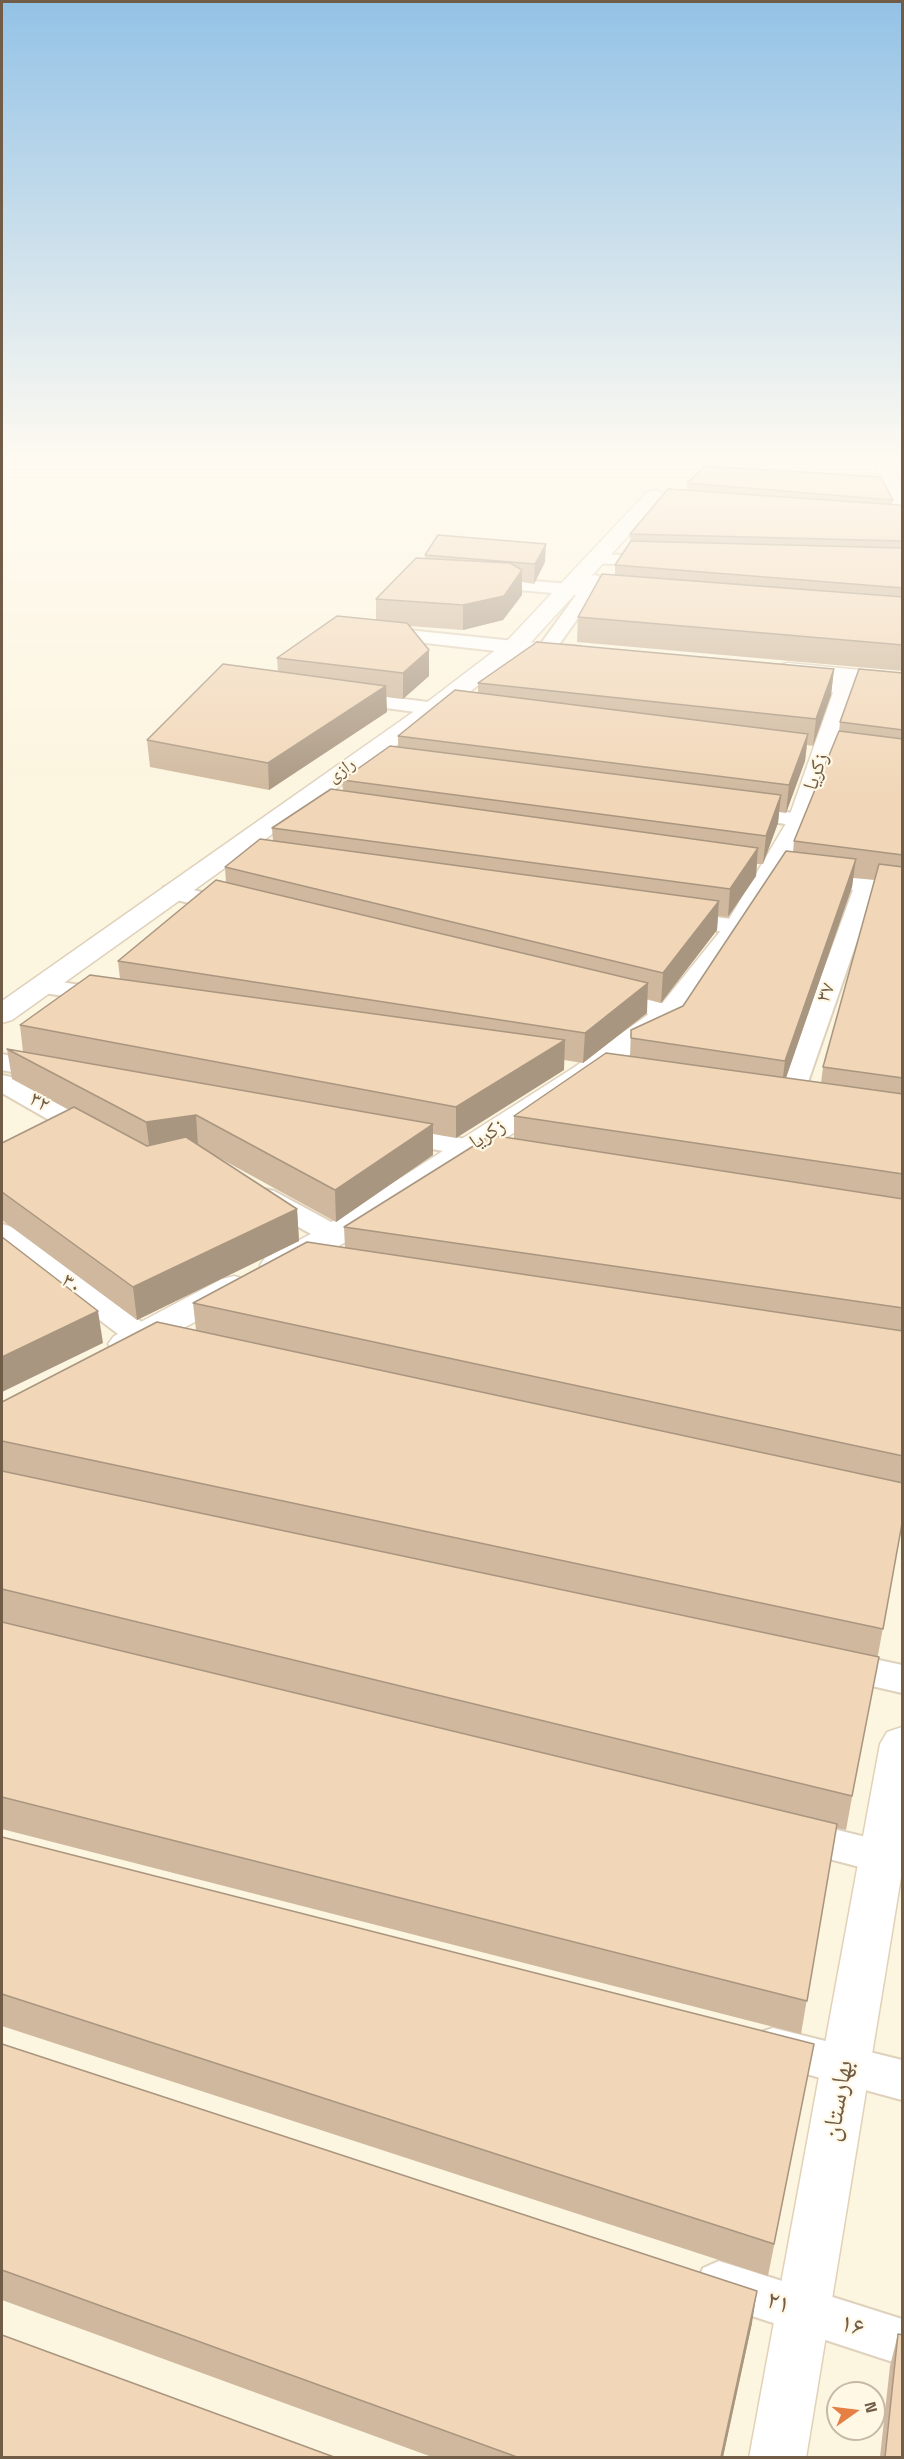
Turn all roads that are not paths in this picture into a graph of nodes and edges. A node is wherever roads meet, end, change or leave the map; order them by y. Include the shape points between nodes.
1 (593, 572) edge
2 (465, 581) edge
3 (577, 590) junction
4 (645, 596) edge
5 (359, 632) edge
6 (514, 647) junction
7 (546, 649) junction
8 (903, 681) edge
9 (846, 687) junction
10 (903, 693) edge
11 (329, 695) edge
12 (434, 708) junction
13 (481, 714) edge
14 (356, 761) junction
15 (391, 766) edge
16 (293, 806) junction
17 (719, 809) edge
18 (328, 811) edge
19 (801, 820) junction
20 (223, 856) junction
21 (258, 861) edge
22 (761, 871) junction
23 (866, 884) junction
24 (903, 889) edge
25 (172, 892) junction
26 (253, 912) edge
27 (656, 916) edge
28 (738, 927) junction
29 (41, 986) junction
30 (589, 993) edge
31 (134, 1001) edge
32 (670, 1012) junction
33 (2, 1014) edge
34 (2, 1062) edge
35 (552, 1068) edge
36 (584, 1074) junction
37 (71, 1075) edge
38 (618, 1078) edge
39 (2, 1083) edge
40 (788, 1102) edge
41 (374, 1131) edge
42 (112, 1144) edge
43 (468, 1148) junction
44 (515, 1155) edge
45 (238, 1183) edge
46 (2, 1233) edge
47 (334, 1234) junction
48 (280, 1263) junction
49 (327, 1270) edge
50 (141, 1336) junction
51 (200, 1349) edge
52 (100, 1358) edge
53 (809, 1659) edge
54 (903, 1679) edge
55 (903, 1744) edge
56 (767, 1829) edge
57 (893, 1860) edge
58 (741, 2039) edge
59 (845, 2066) junction
60 (903, 2080) edge
61 (678, 2271) edge
62 (802, 2312) junction
63 (903, 2342) edge
64 (777, 2457) edge

1 - 3 street, رازی
2 - 3 street
3 - 4 street
3 - 6 street, رازی
3 - 7 street
5 - 6 street
6 - 7 street
6 - 7 street via 570,661 592,658
6 - 12 street, رازی
8 - 9 street via 765,674
9 - 10 street
9 - 19 street, زکریا
11 - 12 street
12 - 13 street
12 - 14 street, رازی
14 - 15 street
14 - 16 street, رازی
16 - 18 street
16 - 20 street, رازی
17 - 19 street
19 - 22 street, زکریا
20 - 21 street
20 - 25 street, رازی
22 - 23 street
22 - 28 street, زکریا
23 - 24 street
23 - 40 street, ۳۷
25 - 26 street
25 - 29 street, رازی
27 - 28 street
28 - 32 street, زکریا
29 - 31 street
29 - 33 street, رازی
30 - 32 street
32 - 36 street, زکریا
34 - 37 street
35 - 36 street
36 - 38 street
36 - 43 street, زکریا
39 - 42 street, ۳۲
41 - 43 street
43 - 44 street
43 - 47 street, زکریا
45 - 47 street
46 - 50 street, ۳۰
47 - 48 street, زکریا
48 - 49 street
48 - 50 street, زکریا
50 - 51 street
50 - 52 street, زکریا
53 - 54 street
55 - 57 street, بهارستان
56 - 57 street
57 - 59 street, بهارستان
58 - 59 street
59 - 60 street
59 - 62 street, بهارستان
61 - 62 street, ۲۱
62 - 63 street, ۱۶
62 - 64 street, بهارستان

